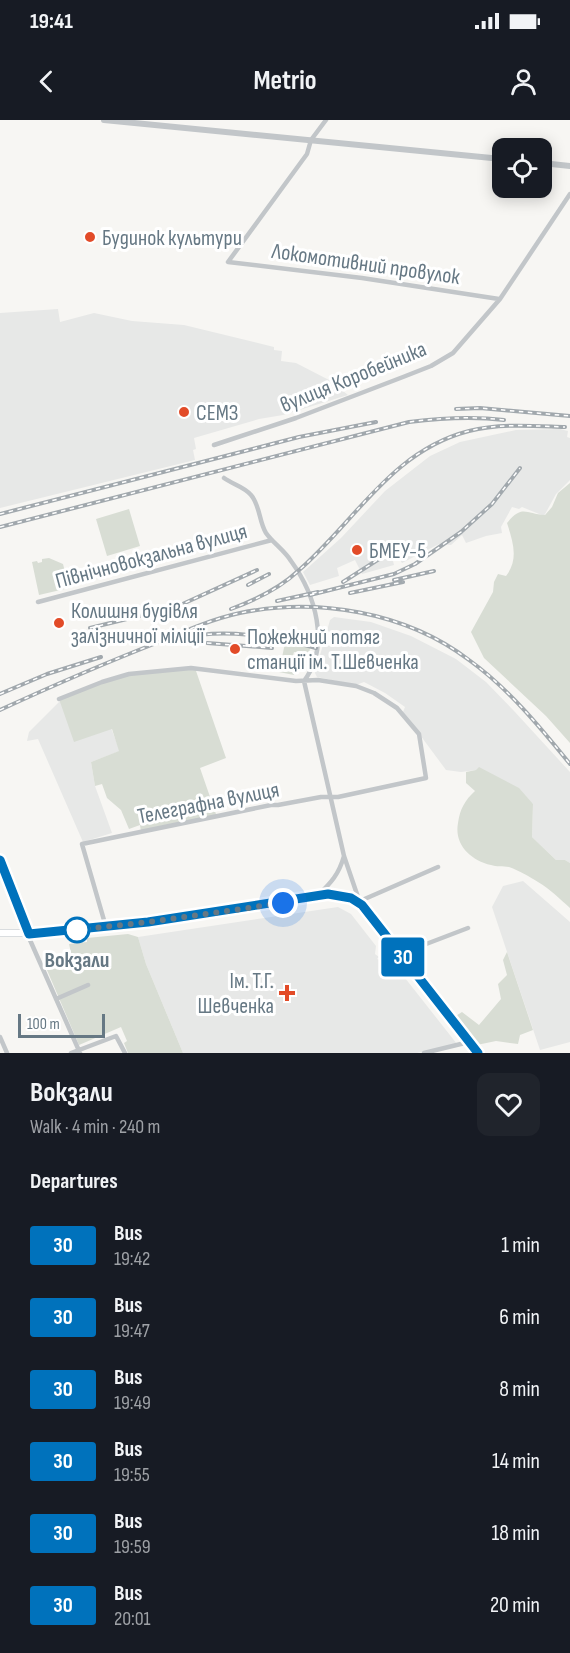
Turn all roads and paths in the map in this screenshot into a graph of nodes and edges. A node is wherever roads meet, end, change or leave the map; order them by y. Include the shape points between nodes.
1 (104, 120) edge
2 (326, 120) edge
3 (311, 140) junction
4 (492, 158) edge
5 (552, 164) edge
6 (570, 166) edge
7 (570, 194) edge
8 (500, 299) junction
9 (214, 445) dead end
10 (224, 478) dead end
11 (272, 540) junction
12 (38, 602) dead end
13 (303, 681) junction
14 (59, 699) dead end
15 (330, 797) junction
16 (344, 856) junction
17 (0, 860) edge
18 (438, 867) dead end
19 (317, 896) junction
20 (361, 903) junction
21 (106, 927) junction
22 (468, 928) dead end
23 (0, 933) edge
24 (29, 934) junction
25 (400, 954) junction
26 (88, 985) dead end
27 (56, 999) junction
28 (0, 1037) edge
29 (469, 1042) junction
30 (79, 1051) edge
31 (7, 1053) edge
32 (71, 1053) edge
33 (125, 1053) edge
34 (424, 1053) edge
35 (478, 1053) edge

1 - 3 street
2 - 3 street
3 - 4 street
3 - 8 street, Локомотивний провулок via 307,154 228,262
5 - 6 street
7 - 8 street, вулиця Коробейника
8 - 9 street, вулиця Коробейника via 453,352 431,366
10 - 11 street, Північновокзальна вулиця via 251,494
11 - 12 street, Північновокзальна вулиця
11 - 13 street, Північновокзальна вулиця via 298,572 318,625 310,672
13 - 14 street via 191,668 150,670 102,682
13 - 15 street
13 - 15 street, Телеграфна вулиця via 356,686 374,693 397,708 419,734 426,778
15 - 16 street
15 - 21 street, Телеграфна вулиця via 271,805 82,844
16 - 19 street via 340,871
16 - 20 street
17 - 24 street
18 - 20 street
19 - 20 main road via 341,895
19 - 21 main road
20 - 25 main road
21 - 24 main road
22 - 25 street
23 - 24 main road
24 - 27 street
25 - 29 main road
26 - 27 street
27 - 30 street
28 - 31 street
29 - 34 street
29 - 35 main road
30 - 32 street
30 - 33 street via 116,1036

